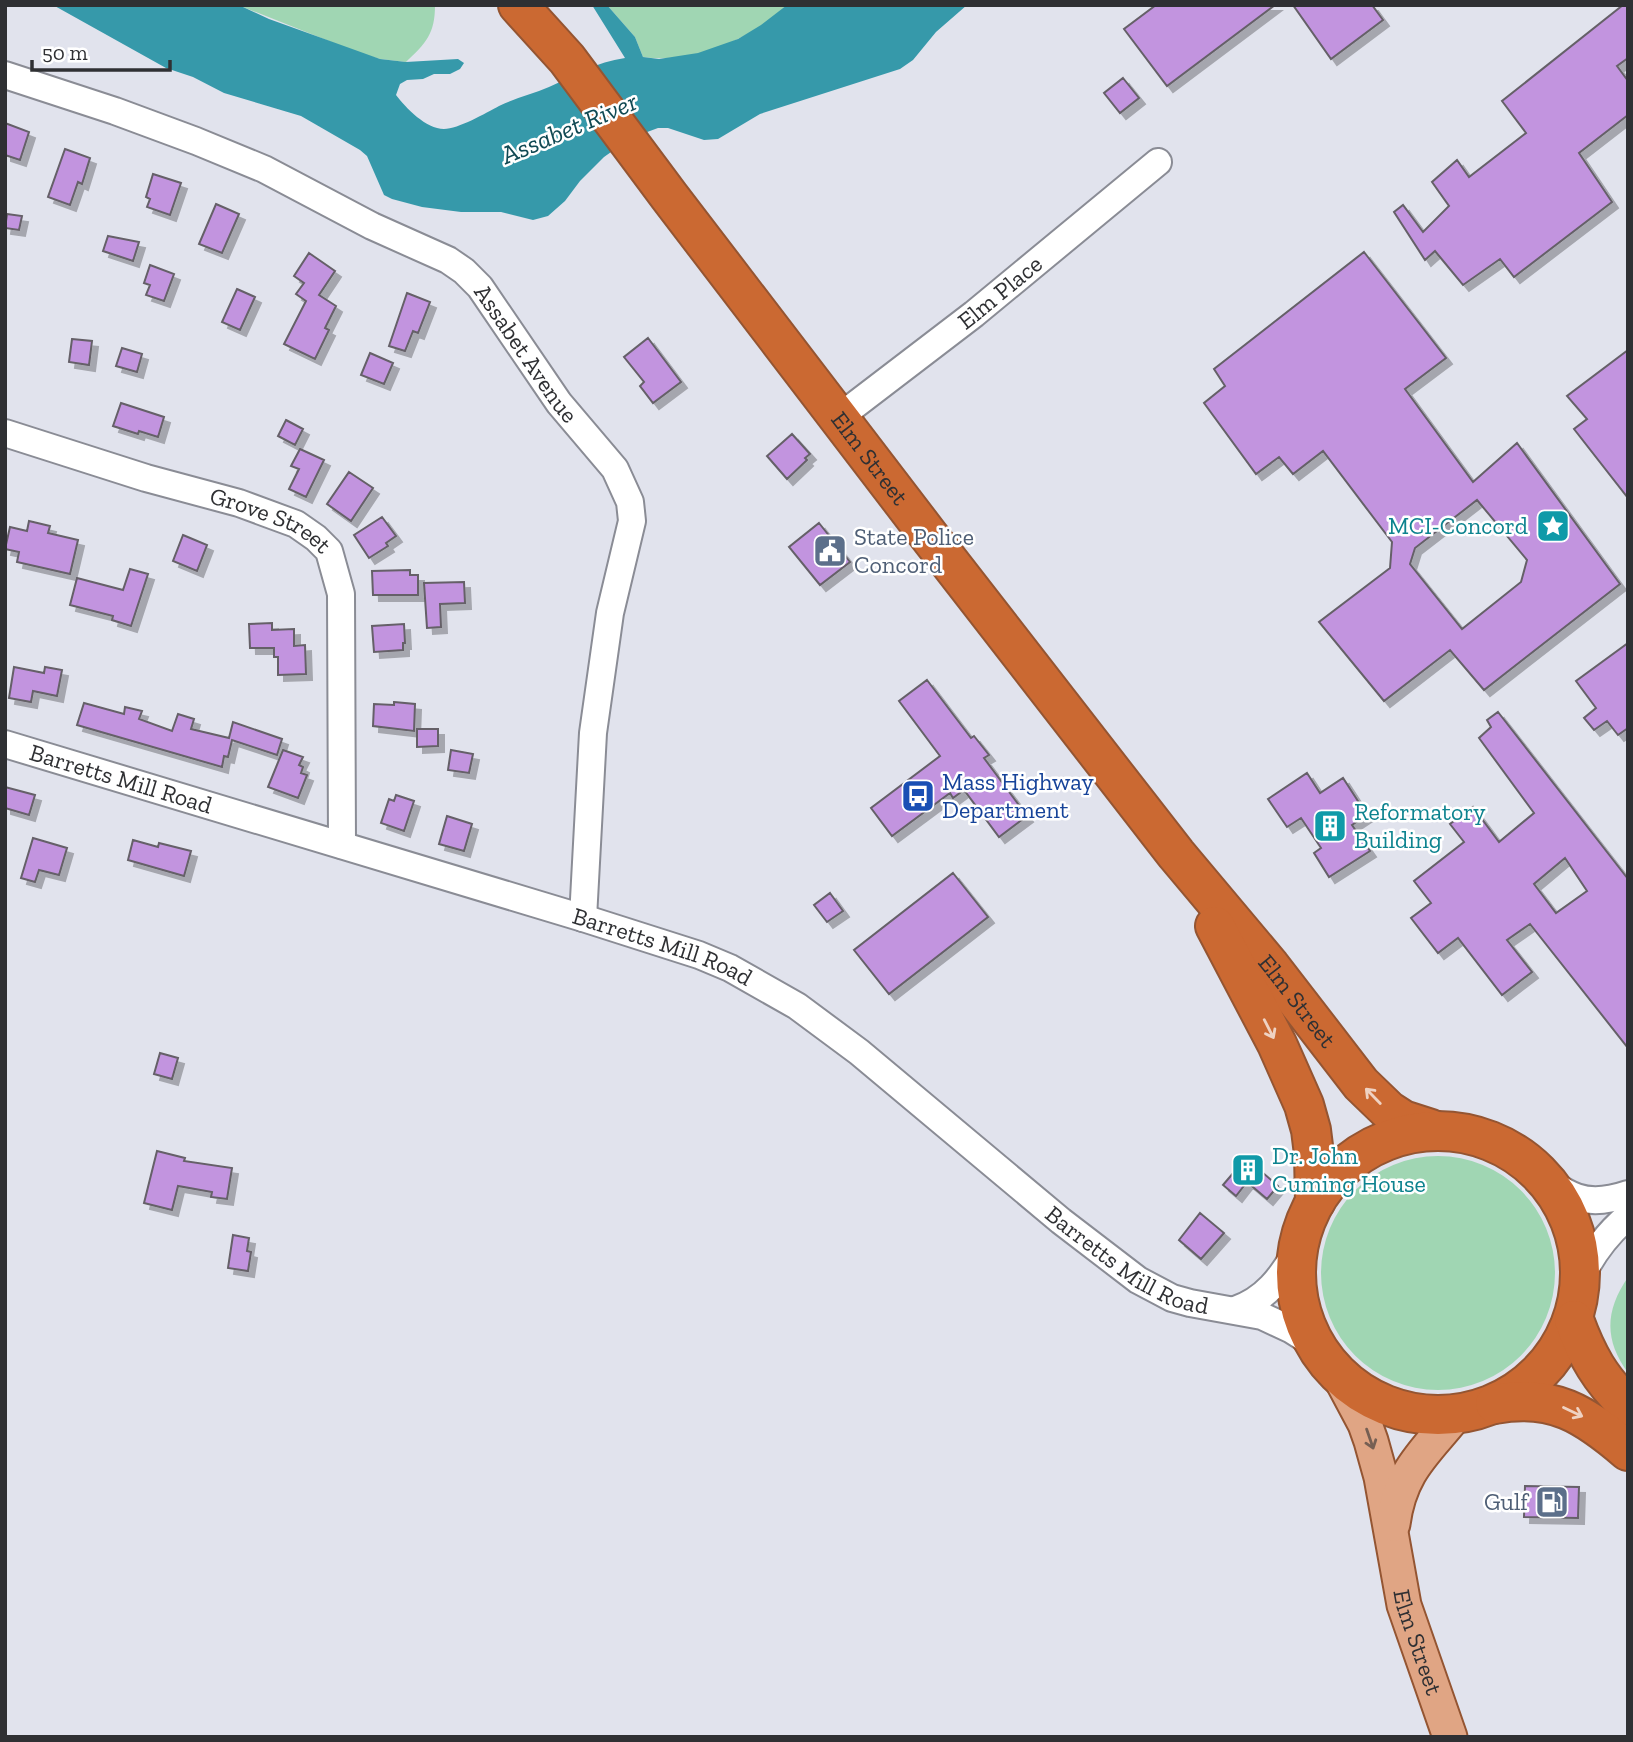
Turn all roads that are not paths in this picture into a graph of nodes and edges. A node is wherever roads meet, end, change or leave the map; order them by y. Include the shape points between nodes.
1 (518, 5) edge
2 (536, 5) edge
3 (567, 59) junction
4 (5, 75) edge
5 (1158, 162) dead end
6 (838, 418) junction
7 (5, 433) edge
8 (5, 744) edge
9 (341, 845) junction
10 (1176, 854) junction
11 (583, 918) junction
12 (1431, 1129) junction
13 (1534, 1169) junction
14 (1628, 1194) edge
15 (1315, 1202) junction
16 (1628, 1216) edge
17 (1297, 1251) junction
18 (1581, 1277) junction
19 (1235, 1310) junction
20 (1574, 1320) junction
21 (1314, 1343) junction
22 (1340, 1377) junction
23 (1628, 1406) edge
24 (1470, 1410) junction
25 (1628, 1451) edge
26 (1392, 1547) junction
27 (1450, 1737) edge

1 - 3 highway
2 - 3 highway
3 - 6 highway, Elm Street
4 - 11 street, Assabet Avenue via 235,157 448,260 480,287 559,403 615,469 630,502 632,521 610,613 593,733
5 - 6 street, Elm Place via 974,314
6 - 10 highway, Elm Street
7 - 9 street, Grove Street via 239,503 296,524 329,551 341,594
8 - 9 street, Barretts Mill Road
9 - 11 street, Barretts Mill Road
12 -> 10 highway, Elm Street via 1403,1120 1375,1099
10 -> 15 highway, Elm Street via 1293,1078 1311,1130
11 - 19 street, Barretts Mill Road via 699,955 764,986 859,1052 1116,1265 1172,1298
12 - 13 highway via 1447,1128 1481,1137
12 - 15 highway via 1367,1151
13 - 14 street via 1561,1192 1576,1198 1597,1201
13 - 18 highway via 1569,1222
15 - 17 highway
16 - 18 street via 1591,1255
17 - 19 street, Barretts Mill Road via 1262,1297
17 - 21 highway via 1296,1294
18 - 20 highway
19 - 21 street, Barretts Mill Road via 1262,1316
20 - 23 highway via 1591,1362
20 - 24 highway via 1557,1349 1529,1381
21 - 22 highway
22 - 24 highway via 1364,1396 1404,1412 1442,1416
22 -> 26 main road, Elm Street via 1371,1441
24 -> 25 highway via 1513,1401 1555,1404 1602,1429
24 - 26 main road, Elm Street via 1426,1448 1406,1477 1395,1508
26 - 27 main road, Elm Street via 1404,1605

